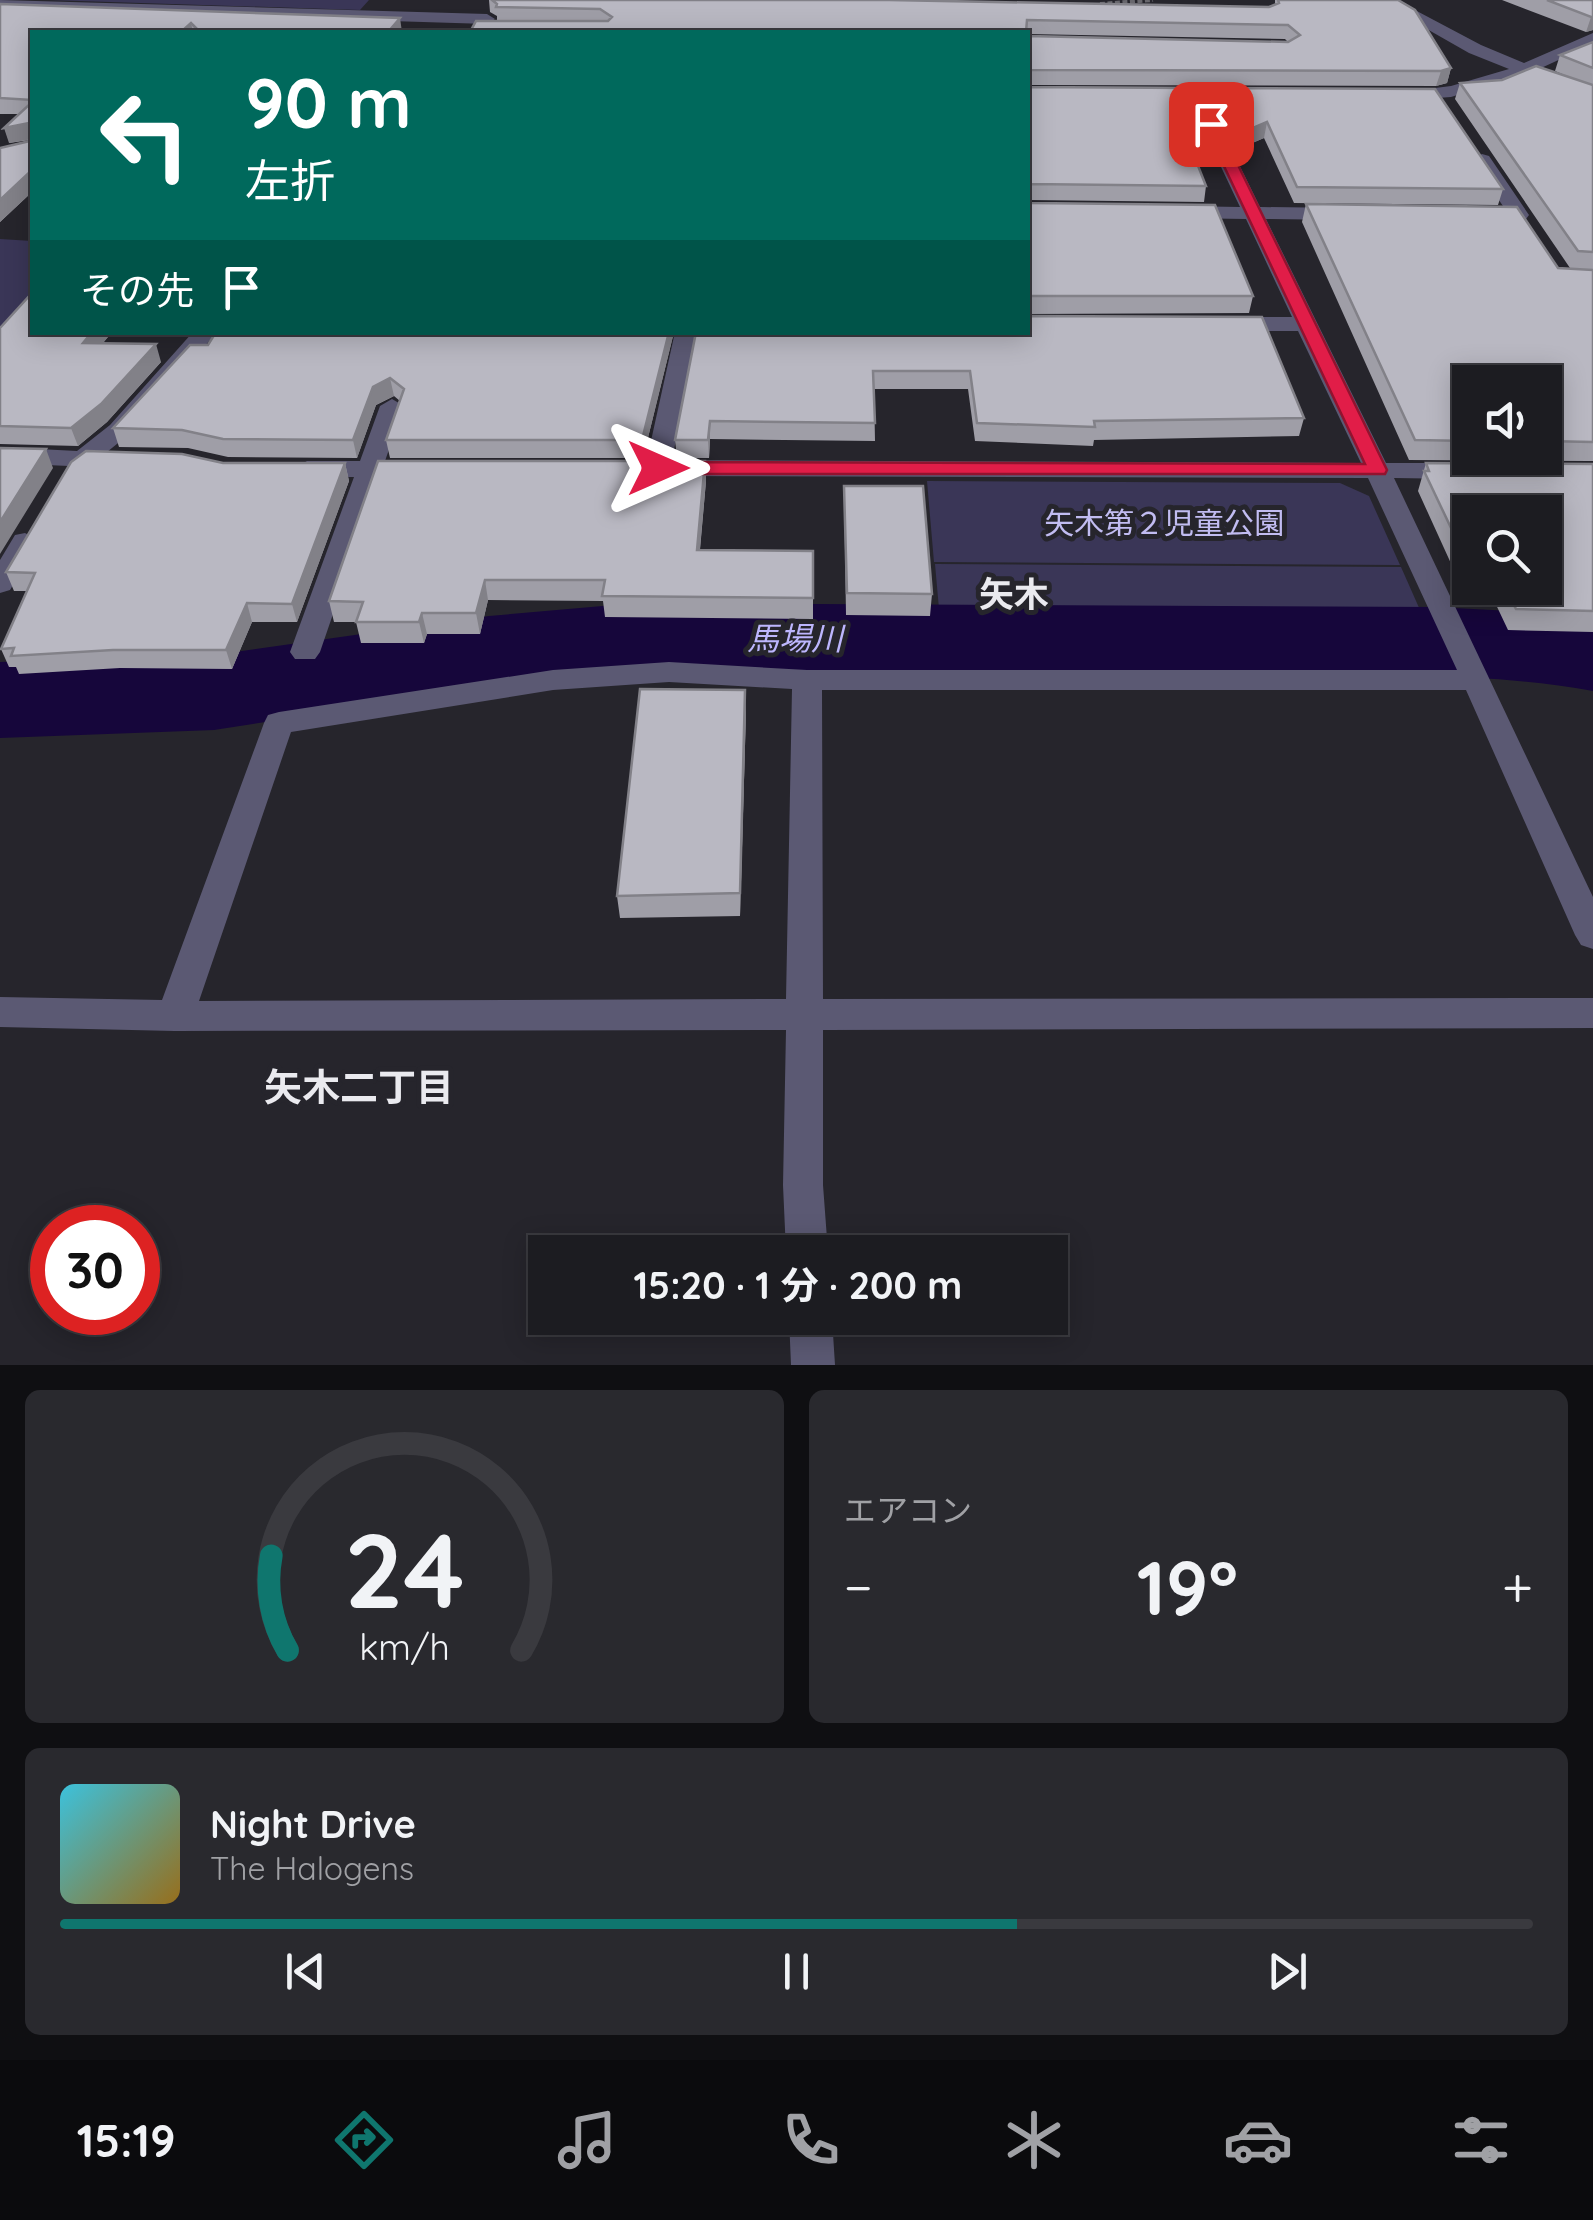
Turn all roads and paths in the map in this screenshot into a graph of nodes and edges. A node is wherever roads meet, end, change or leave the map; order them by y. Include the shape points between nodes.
1 (1154, 0) edge
2 (1384, 0) edge
3 (0, 4) edge
4 (1094, 5) edge
5 (487, 24) edge
6 (1593, 38) edge
7 (1522, 70) junction
8 (1197, 95) edge
9 (1377, 96) edge
10 (1593, 96) edge
11 (1468, 140) edge
12 (1159, 212) edge
13 (1254, 213) junction
14 (1367, 214) edge
15 (1516, 221) edge
16 (1207, 324) edge
17 (1307, 324) junction
18 (203, 335) edge
19 (685, 335) edge
20 (392, 406) edge
21 (0, 455) edge
22 (85, 458) junction
23 (141, 460) edge
24 (281, 469) edge
25 (446, 469) edge
26 (370, 470) junction
27 (1378, 470) junction
28 (1452, 471) edge
29 (56, 488) edge
30 (37, 520) edge
31 (0, 584) edge
32 (306, 652) dead end
33 (1471, 673) junction
34 (807, 680) junction
35 (1593, 935) edge
36 (0, 1012) edge
37 (1593, 1012) edge
38 (175, 1016) junction
39 (803, 1016) junction
40 (807, 1235) edge
41 (812, 1335) edge
42 (814, 1365) edge

1 - 4 path
2 - 7 street
3 - 5 street
6 - 7 street
7 - 9 street via 1443,103
7 - 10 street
8 - 13 street
11 - 15 street
12 - 13 street
13 - 14 street
13 - 17 street
16 - 17 street
17 - 27 street
18 - 22 street via 120,430
19 - 27 street via 648,468
20 - 26 street
21 - 22 street
22 - 23 street
22 - 29 street
24 - 26 street
25 - 26 street
26 - 32 street
27 - 28 street
27 - 33 street
30 - 31 street
33 - 34 street
33 - 35 street
34 - 38 street via 669,672 553,680 278,724
34 - 39 street
36 - 38 street
37 - 39 street
38 - 39 street
39 - 40 street
41 - 42 street

